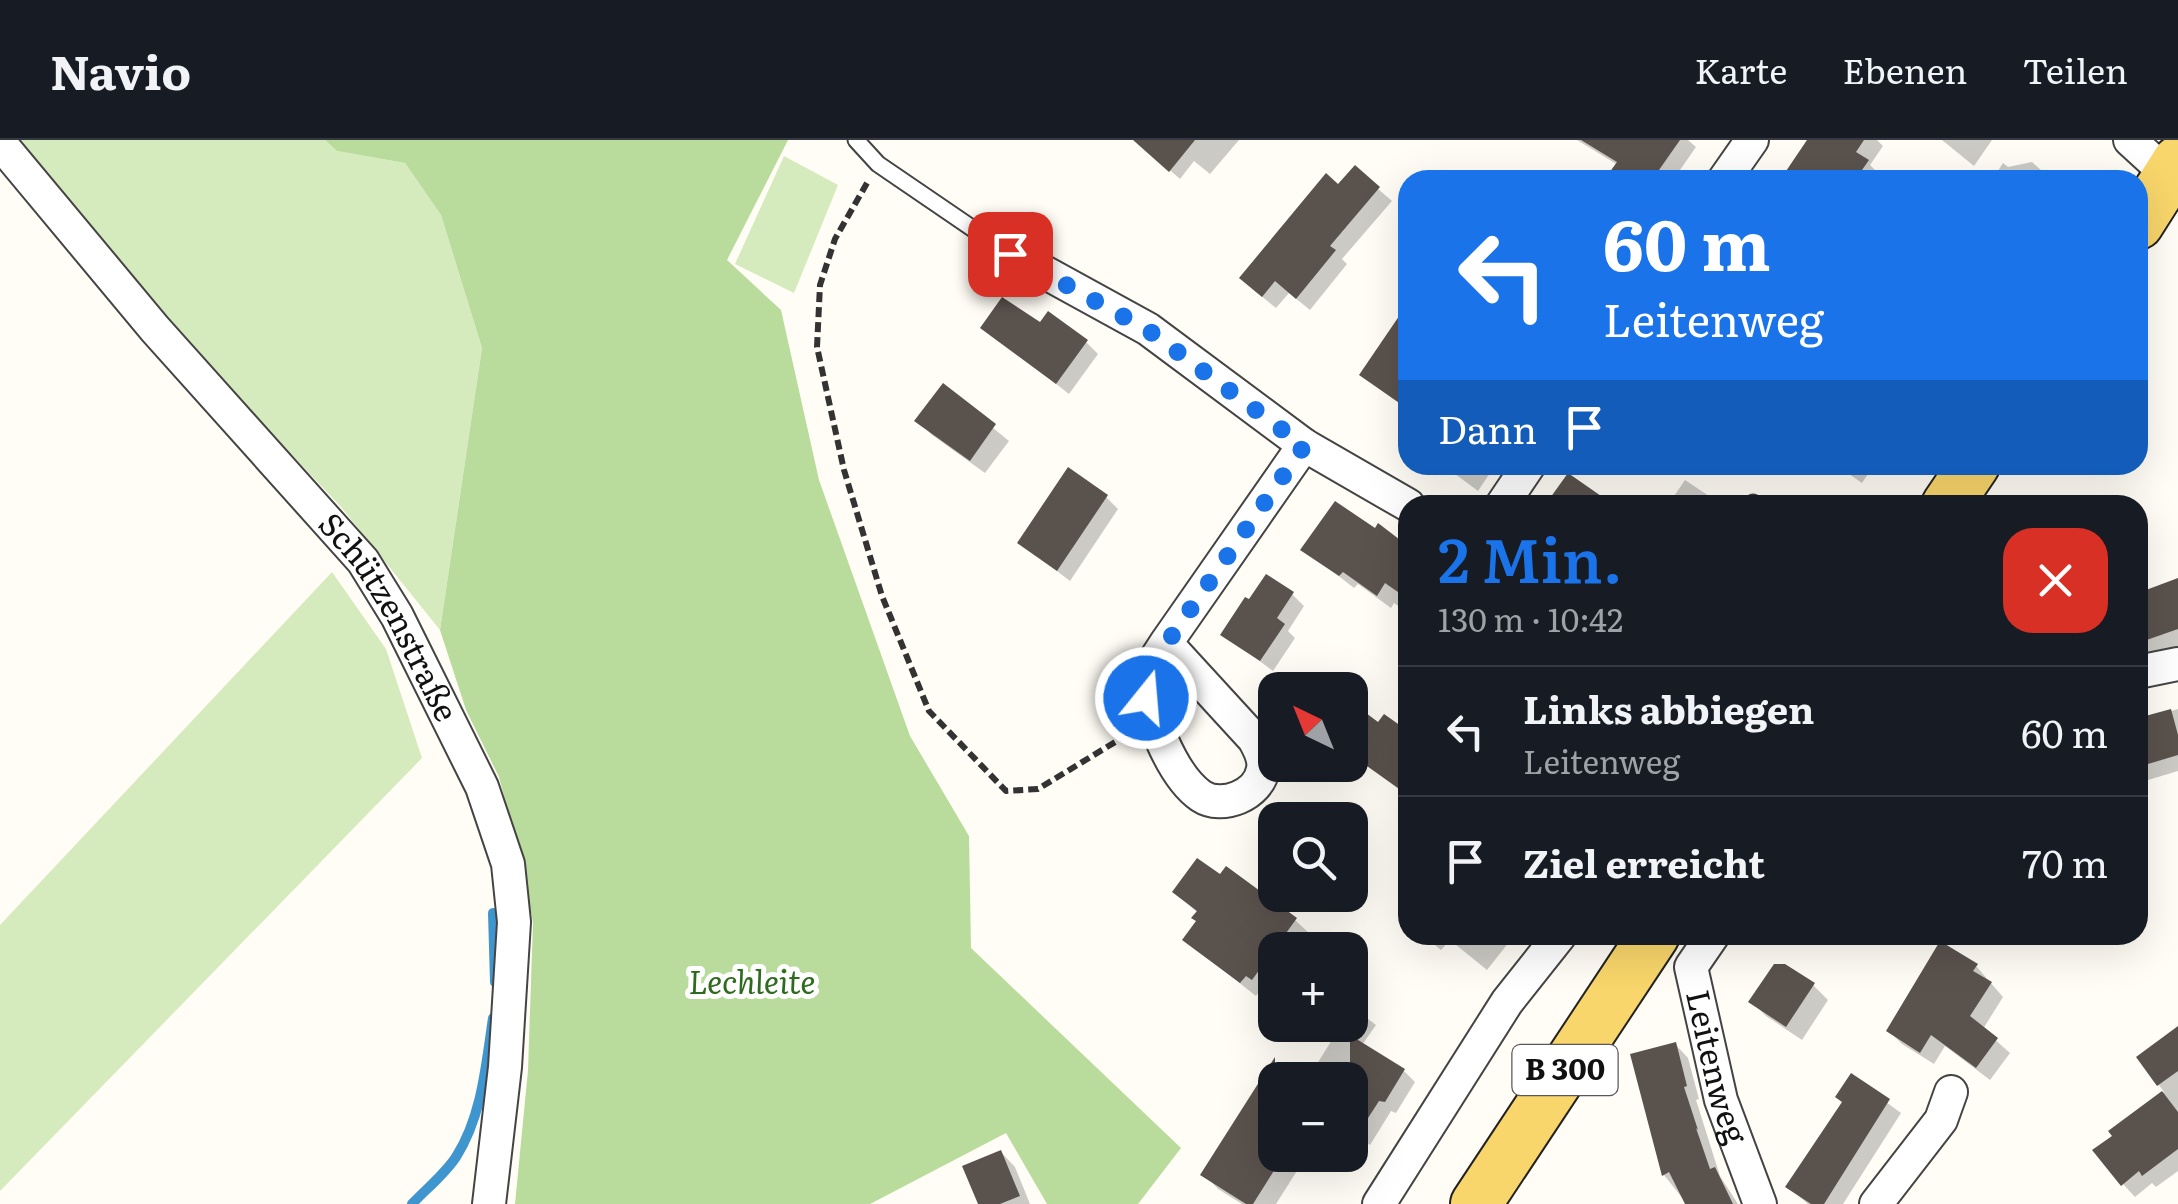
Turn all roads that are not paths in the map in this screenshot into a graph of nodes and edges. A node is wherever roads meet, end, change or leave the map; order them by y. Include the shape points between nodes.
1 (856, 140) edge
2 (1752, 140) edge
3 (2130, 140) edge
4 (0, 143) edge
5 (1731, 170) edge
6 (2175, 174) edge
7 (2148, 210) edge
8 (1004, 250) joint
9 (1304, 446) junction
10 (1398, 499) edge
11 (1166, 643) junction
12 (2178, 664) edge
13 (2148, 670) edge
14 (1552, 945) edge
15 (1647, 945) edge
16 (1705, 945) edge
17 (1951, 1092) dead end
18 (489, 1204) edge
19 (1379, 1204) edge
20 (1476, 1204) edge
21 (1760, 1204) edge
22 (1876, 1204) edge

1 - 8 lane via 878,164
2 - 5 street
3 - 6 street
4 - 18 street, Schützenstraße via 362,561 398,616 482,787 508,864 514,922
6 - 7 main road
8 - 9 street via 1148,330
9 - 10 street
9 - 11 street
11 - 11 street via 1144,676 1153,720 1200,796 1230,801 1259,780 1263,758 1254,739
12 - 13 street
14 - 19 street via 1507,1002
15 - 20 main road, B 300
16 - 21 street, Leitenweg via 1691,967 1720,1100
17 - 22 street via 1942,1120

